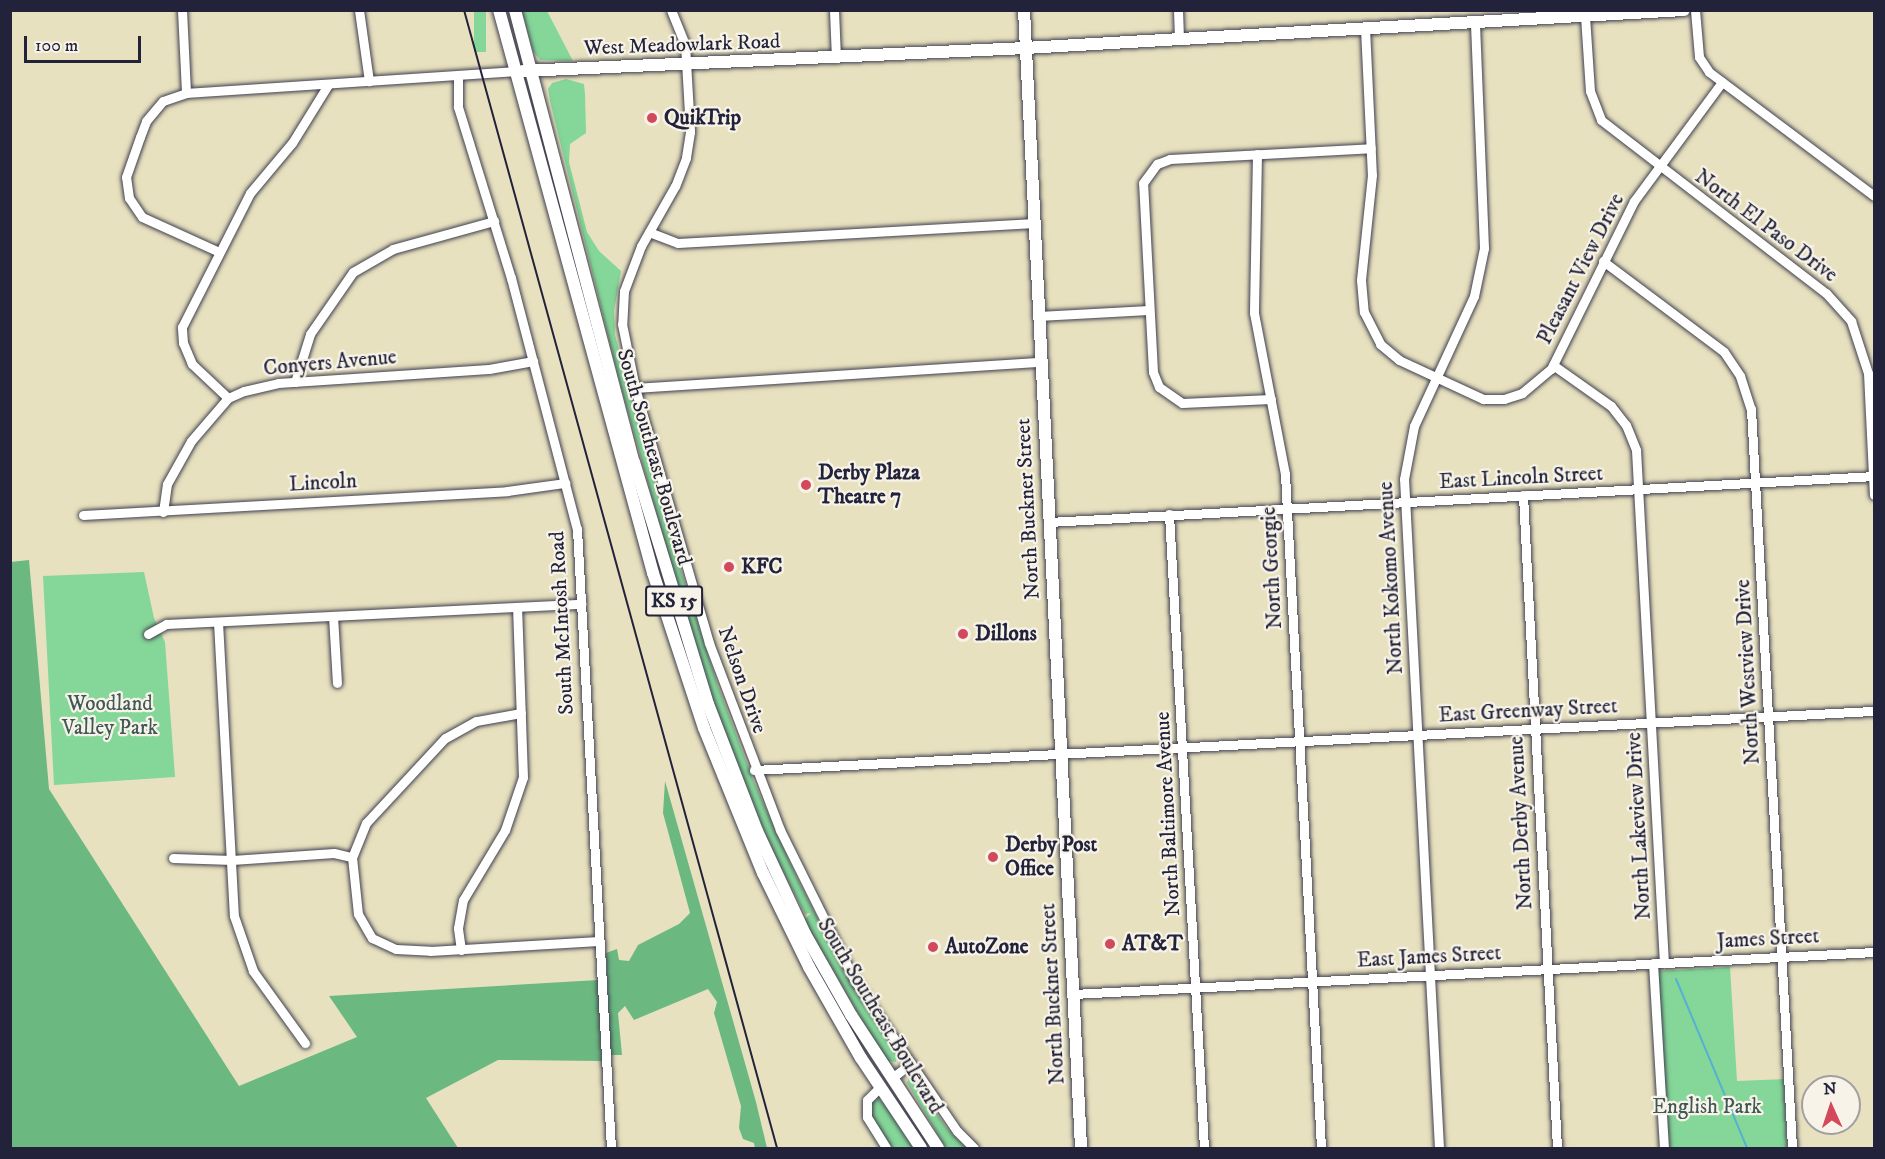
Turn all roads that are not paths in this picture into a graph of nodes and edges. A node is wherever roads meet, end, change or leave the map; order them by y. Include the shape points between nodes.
1 (182, 10) edge
2 (359, 10) edge
3 (499, 10) edge
4 (515, 10) edge
5 (671, 10) edge
6 (834, 10) edge
7 (1024, 10) edge
8 (1178, 10) edge
9 (1684, 10) edge
10 (1695, 10) edge
11 (1585, 16) junction
12 (1475, 22) junction
13 (1365, 28) junction
14 (1179, 39) junction
15 (1025, 48) junction
16 (836, 58) junction
17 (687, 65) junction
18 (531, 70) junction
19 (516, 71) junction
20 (458, 75) junction
21 (369, 81) junction
22 (1722, 82) junction
23 (328, 85) junction
24 (186, 93) junction
25 (1371, 148) junction
26 (1257, 154) junction
27 (1659, 167) junction
28 (1875, 196) edge
29 (494, 221) junction
30 (1034, 223) junction
31 (649, 232) junction
32 (217, 251) junction
33 (1603, 261) junction
34 (1149, 310) junction
35 (1038, 316) junction
36 (533, 361) junction
37 (1040, 362) junction
38 (1553, 365) junction
39 (1436, 378) junction
40 (296, 382) junction
41 (635, 388) junction
42 (228, 398) junction
43 (1271, 399) junction
44 (1874, 476) edge
45 (1756, 482) junction
46 (566, 483) junction
47 (1639, 489) junction
48 (1524, 495) junction
49 (1875, 495) edge
50 (1405, 502) junction
51 (1287, 508) junction
52 (163, 512) junction
53 (1170, 514) junction
54 (82, 515) dead end
55 (1048, 522) junction
56 (582, 604) junction
57 (517, 607) junction
58 (333, 616) junction
59 (218, 622) junction
60 (148, 634) dead end
61 (337, 682) dead end
62 (1875, 711) edge
63 (521, 713) junction
64 (1769, 717) junction
65 (1652, 723) junction
66 (1534, 729) junction
67 (1417, 735) junction
68 (1299, 741) junction
69 (1183, 747) junction
70 (1060, 754) junction
71 (754, 770) junction
72 (352, 857) junction
73 (173, 858) dead end
74 (232, 860) junction
75 (599, 941) junction
76 (461, 950) junction
77 (1875, 952) edge
78 (1781, 957) junction
79 (1653, 963) junction
80 (1664, 963) junction
81 (1547, 969) junction
82 (1430, 976) junction
83 (1312, 982) junction
84 (1195, 988) junction
85 (1073, 994) junction
86 (305, 1043) dead end
87 (853, 1043) junction
88 (911, 1063) junction
89 (892, 1078) junction
90 (880, 1087) junction
91 (922, 1124) junction
92 (611, 1149) edge
93 (886, 1149) edge
94 (921, 1149) edge
95 (938, 1149) edge
96 (974, 1149) edge
97 (1081, 1149) edge
98 (1204, 1149) edge
99 (1322, 1149) edge
100 (1439, 1149) edge
101 (1557, 1149) edge
102 (1664, 1149) edge
103 (1792, 1149) edge

1 - 24 street
2 - 21 street
3 - 19 main road, South Southeast Boulevard / KS 15
4 - 18 main road, South Southeast Boulevard / KS 15
5 - 17 street, Nelson Drive via 683,35
6 - 16 street
7 - 15 main road, North Buckner Street
8 - 14 street
9 - 11 main road, West Meadowlark Road
10 - 22 street via 1699,57
11 - 12 main road, West Meadowlark Road
11 - 27 street, North El Paso Drive via 1590,91 1596,111 1608,128
12 - 13 main road, West Meadowlark Road
12 - 39 street, North Kokomo Avenue via 1484,248 1474,296
13 - 14 main road, West Meadowlark Road
13 - 25 street, Pleasant View Drive
14 - 15 main road, West Meadowlark Road
15 - 16 main road, West Meadowlark Road
15 - 30 main road, North Buckner Street
16 - 17 main road, West Meadowlark Road
17 - 18 main road, West Meadowlark Road
17 - 31 street, Nelson Drive via 687,158
18 - 19 main road, West Meadowlark Road
18 - 89 main road, South Southeast Boulevard / KS 15 via 634,462 708,704 790,903 833,985
19 - 20 street, West Meadowlark Road
19 - 87 main road, South Southeast Boulevard / KS 15 via 653,573 690,690 773,894
20 - 21 street, West Meadowlark Road
20 - 29 street, South McIntosh Road via 458,107
21 - 23 street, West Meadowlark Road
22 - 27 street, Pleasant View Drive
22 - 28 street
23 - 24 street, West Meadowlark Road
23 - 32 street via 292,143 250,193
24 - 32 street via 163,101 146,121 126,177 127,190 142,217
25 - 26 street
25 - 39 street, Pleasant View Drive via 1371,202 1361,282 1364,312 1373,334 1388,352
26 - 34 street via 1170,159 1157,165 1145,179 1142,194
26 - 43 street, North Georgie via 1253,311
27 - 33 street, Pleasant View Drive via 1634,201
27 - 44 street, North El Paso Drive via 1826,293 1847,316 1866,360
29 - 36 street, South McIntosh Road
29 - 40 street via 393,249 353,272 312,331
30 - 31 street via 678,243
30 - 35 main road, North Buckner Street
31 - 41 street, Nelson Drive via 624,291 622,324
32 - 42 street via 182,327 182,335 192,364
33 - 38 street, Pleasant View Drive
33 - 45 street, North Westview Drive via 1717,346 1731,362 1751,409
34 - 35 street
34 - 43 street via 1153,372 1163,392 1182,404
35 - 37 main road, North Buckner Street
36 - 40 street, Conyers Avenue via 489,369
36 - 46 street, South McIntosh Road
37 - 41 street
37 - 55 main road, North Buckner Street
38 - 39 street, Pleasant View Drive via 1532,387 1504,399 1475,396
38 - 47 street, North Lakeview Drive via 1619,414 1636,450
39 - 50 street, North Kokomo Avenue via 1410,437
40 - 42 street, Conyers Avenue via 261,386
41 - 71 street, Nelson Drive via 709,643
42 - 52 street via 175,466 167,484
43 - 51 street, North Georgie via 1282,450
44 - 45 street, East Lincoln Street
44 - 49 street, North El Paso Drive
45 - 47 street, East Lincoln Street
45 - 64 street, North Westview Drive
46 - 52 street, Lincoln via 507,491
46 - 56 street, South McIntosh Road via 577,529
47 - 48 street, East Lincoln Street
47 - 65 street, North Lakeview Drive
48 - 50 street, East Lincoln Street
48 - 66 street, North Derby Avenue
50 - 51 street, East Lincoln Street
50 - 67 street, North Kokomo Avenue
51 - 53 street, East Lincoln Street
51 - 68 street, North Georgie
52 - 54 street, Lincoln
53 - 55 street, East Lincoln Street
53 - 69 street, North Baltimore Avenue
55 - 70 main road, North Buckner Street
56 - 57 street
56 - 75 street, South McIntosh Road
57 - 58 street
57 - 63 street
58 - 59 street
58 - 61 street
59 - 60 street via 166,624
59 - 74 street
62 - 64 street, East Greenway Street
63 - 72 street via 476,721 446,738 366,823
63 - 76 street via 523,777 517,801 505,830 463,900 458,928
64 - 65 street, East Greenway Street
64 - 78 street, North Westview Drive
65 - 66 street, East Greenway Street
65 - 80 street, North Lakeview Drive
66 - 67 street, East Greenway Street
66 - 81 street, North Derby Avenue
67 - 68 street, East Greenway Street
67 - 82 street, North Kokomo Avenue
68 - 69 street, East Greenway Street
68 - 83 street, North Georgie
69 - 70 street, East Greenway Street
69 - 84 street, North Baltimore Avenue
70 - 71 street, East Greenway Street
70 - 85 main road, North Buckner Street
71 - 88 street, Nelson Drive via 837,949
72 - 74 street via 334,853
72 - 76 street via 356,909 376,941 396,949
73 - 74 street
74 - 86 street via 234,916 244,953 267,996
75 - 76 street
75 - 92 street, South McIntosh Road
77 - 78 street, James Street
78 - 80 street, James Street
78 - 103 street, North Westview Drive
79 - 80 street, East James Street
79 - 81 street, East James Street
79 - 102 street
81 - 82 street, East James Street
81 - 101 street, North Derby Avenue
82 - 83 street, East James Street
82 - 100 street, North Kokomo Avenue
83 - 84 street, East James Street
83 - 99 street, North Georgie
84 - 85 street, East James Street
84 - 98 street, North Baltimore Avenue
85 - 97 main road, North Buckner Street
87 - 89 main road via 866,1050 881,1074
87 - 90 main road, South Southeast Boulevard / KS 15
88 - 89 street
88 - 96 street, Nelson Drive via 957,1131
89 - 91 main road, South Southeast Boulevard / KS 15
90 - 91 main road via 893,1093 912,1119
90 - 93 street via 867,1100 867,1117
90 - 94 main road, South Southeast Boulevard / KS 15
91 - 95 main road, South Southeast Boulevard / KS 15

